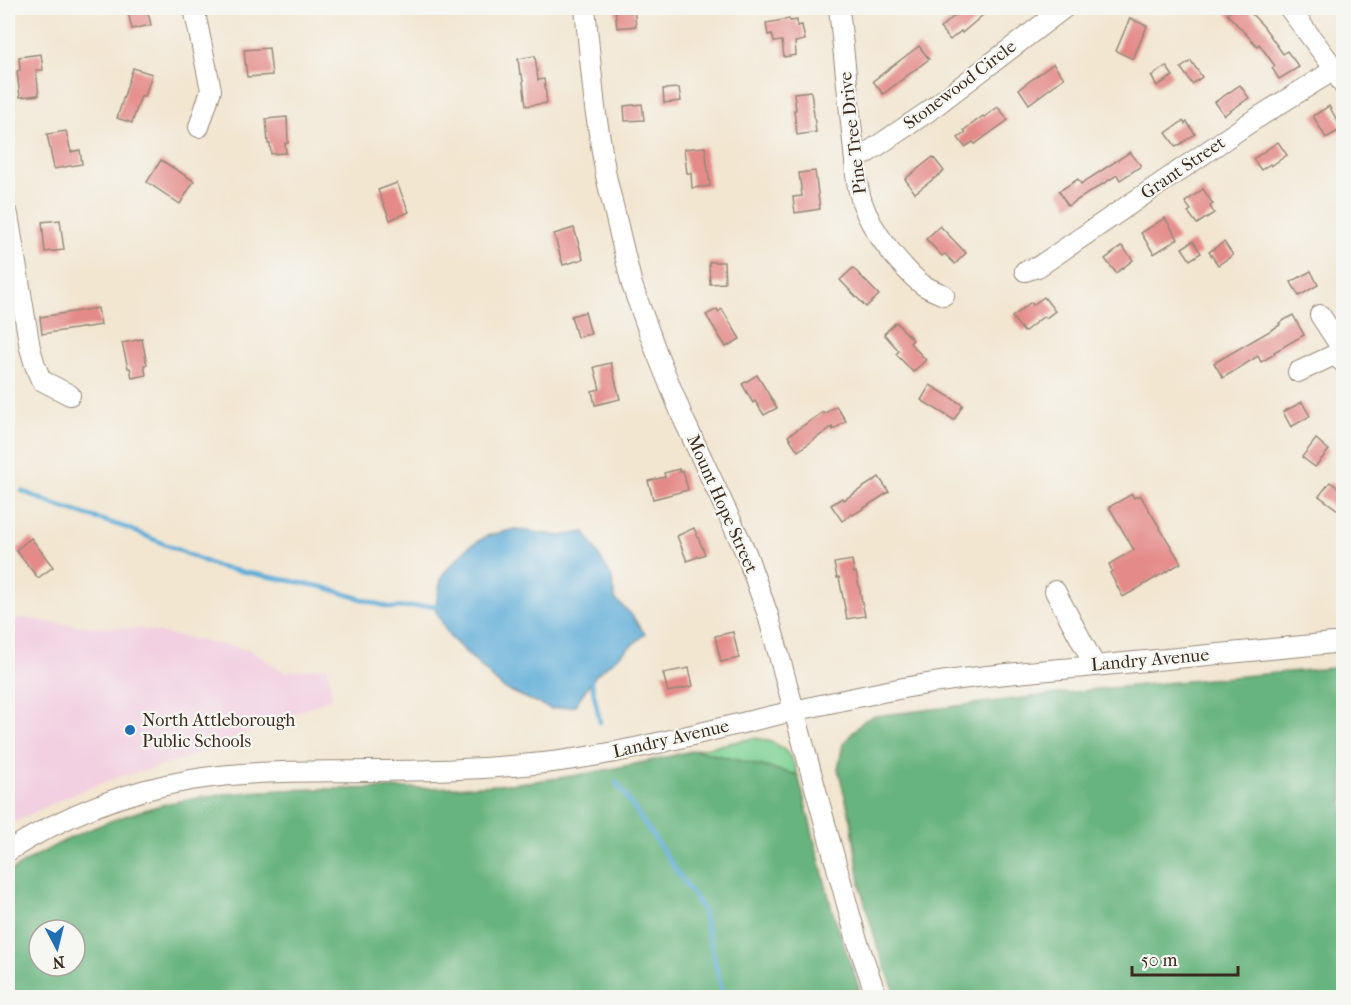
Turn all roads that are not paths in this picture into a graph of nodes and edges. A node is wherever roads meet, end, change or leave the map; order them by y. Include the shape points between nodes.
1 (194, 8) edge
2 (585, 8) edge
3 (839, 8) edge
4 (1064, 8) edge
5 (1289, 8) edge
6 (1340, 74) edge
7 (199, 127) dead end
8 (855, 161) junction
9 (8, 215) edge
10 (1024, 271) dead end
11 (944, 295) dead end
12 (1320, 315) dead end
13 (1344, 352) edge
14 (1344, 363) edge
15 (1298, 372) dead end
16 (70, 395) dead end
17 (1055, 591) dead end
18 (1344, 642) edge
19 (1095, 666) junction
20 (794, 711) junction
21 (8, 851) edge
22 (877, 998) edge

1 - 7 street via 211,90
2 - 20 street, Mount Hope Street via 606,176 632,285 683,418 758,584
3 - 8 street, Pine Tree Drive
4 - 8 street, Stonewood Circle
5 - 6 street
6 - 10 street, Grant Street via 1249,123 1038,267
8 - 11 street, Pine Tree Drive via 861,202 879,238 924,286
9 - 16 street via 35,365 41,380
12 - 13 street
14 - 15 street via 1334,355
17 - 19 street
18 - 19 street, Landry Avenue
19 - 20 street, Landry Avenue via 938,683
20 - 21 street, Landry Avenue via 656,744 560,761 423,771 285,771 193,780 112,800 50,827
20 - 22 street, Mount Hope Street via 856,937

